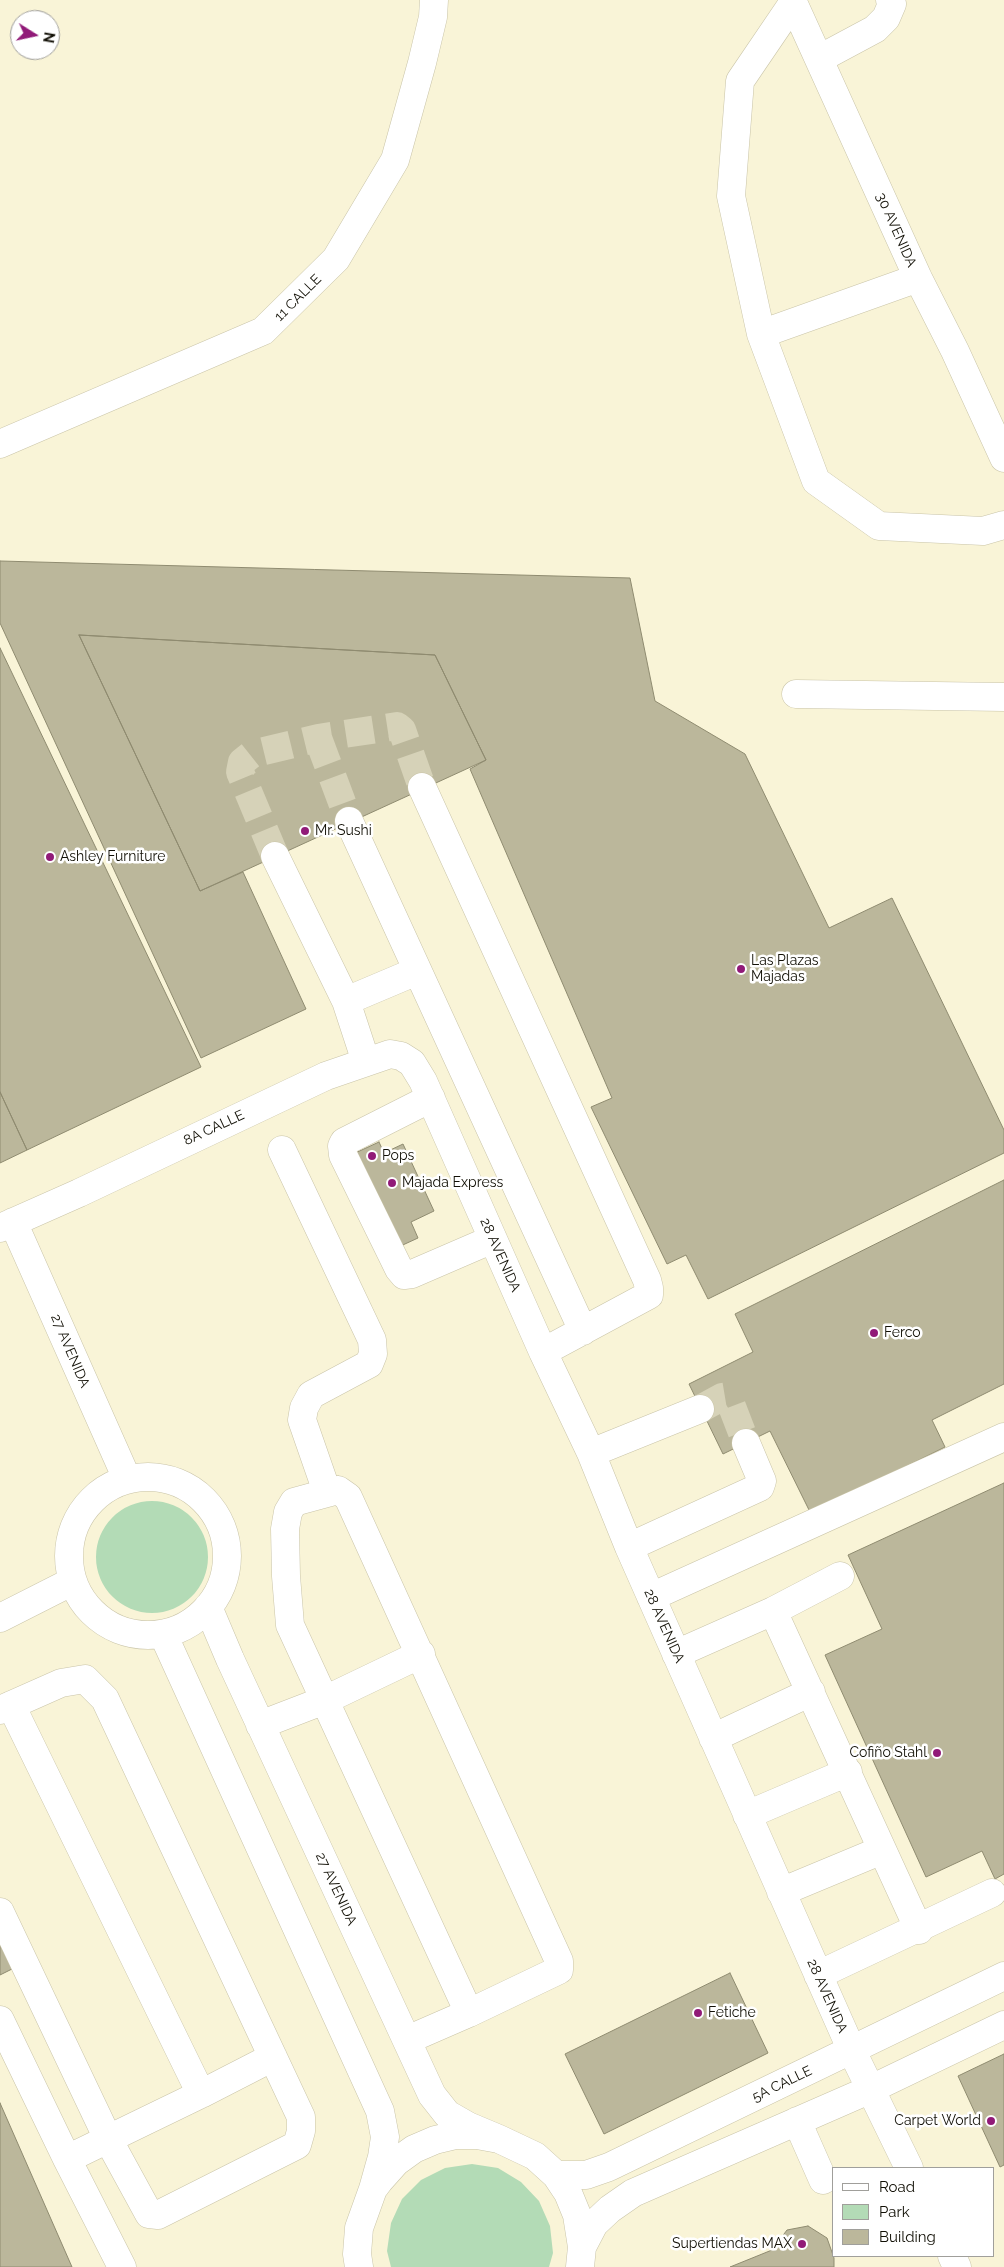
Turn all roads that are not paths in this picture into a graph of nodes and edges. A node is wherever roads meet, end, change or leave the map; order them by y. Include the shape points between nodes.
1 (434, 0) edge
2 (890, 0) edge
3 (793, 1) edge
4 (819, 59) junction
5 (918, 278) junction
6 (761, 334) junction
7 (0, 444) edge
8 (1004, 458) edge
9 (1004, 525) edge
10 (796, 694) dead end
11 (1004, 697) edge
12 (422, 787) tunnel mouth
13 (349, 821) tunnel mouth
14 (275, 856) tunnel mouth
15 (417, 971) junction
16 (346, 1001) junction
17 (366, 1062) junction
18 (427, 1089) junction
19 (282, 1150) dead end
20 (4, 1228) edge
21 (493, 1239) junction
22 (583, 1331) junction
23 (543, 1352) junction
24 (700, 1409) tunnel mouth
25 (1004, 1437) edge
26 (746, 1443) tunnel mouth
27 (591, 1454) junction
28 (120, 1482) junction
29 (327, 1492) junction
30 (629, 1547) junction
31 (840, 1576) dead end
32 (73, 1581) junction
33 (651, 1597) junction
34 (208, 1607) junction
35 (773, 1611) junction
36 (0, 1618) edge
37 (163, 1634) junction
38 (421, 1654) junction
39 (676, 1654) junction
40 (811, 1692) junction
41 (325, 1700) junction
42 (6, 1708) edge
43 (260, 1726) junction
44 (713, 1738) junction
45 (848, 1772) junction
46 (747, 1815) junction
47 (882, 1850) junction
48 (781, 1892) junction
49 (992, 1893) dead end
50 (0, 1912) edge
51 (919, 1930) junction
52 (818, 1975) junction
53 (1004, 1976) edge
54 (469, 2013) junction
55 (0, 2020) edge
56 (1004, 2025) edge
57 (407, 2040) junction
58 (852, 2051) junction
59 (273, 2057) junction
60 (871, 2089) junction
61 (201, 2094) junction
62 (797, 2121) junction
63 (108, 2139) junction
64 (499, 2139) junction
65 (67, 2159) junction
66 (909, 2167) edge
67 (556, 2175) junction
68 (823, 2180) dead end
69 (373, 2189) junction
70 (581, 2257) edge
71 (122, 2267) edge
72 (359, 2267) edge

1 - 7 street, 11 CALLE via 431,26 399,151 336,259 263,331
2 - 4 street via 892,4 886,18 875,29
3 - 4 street, 30 AVENIDA
3 - 6 street via 740,81 731,196
4 - 5 street, 30 AVENIDA
5 - 6 street
5 - 8 street, 30 AVENIDA
6 - 9 street via 816,481 879,526 983,531
10 - 11 street
12 - 22 street via 647,1280 649,1295
13 - 15 street
14 - 16 street
15 - 16 street
15 - 22 street
16 - 17 street
17 - 18 street, 8A CALLE via 390,1054 401,1056 412,1064
17 - 20 street, 8A CALLE via 326,1076
18 - 21 street, 28 AVENIDA
18 - 21 street via 344,1142 343,1155 404,1275
19 - 29 street via 372,1340 373,1354 369,1364 311,1395 304,1408 302,1420
20 - 28 street, 27 AVENIDA
21 - 23 street, 28 AVENIDA
22 - 23 street
23 - 27 street, 28 AVENIDA
24 - 27 street
25 - 33 street
26 - 30 street via 762,1481 760,1487
27 - 30 street, 28 AVENIDA
28 - 32 street via 90,1502 75,1526 69,1553
28 - 34 street via 158,1477 173,1480 200,1496 219,1521 226,1546 226,1567 220,1588
29 - 38 street via 338,1490 348,1498
29 - 41 street via 294,1502 288,1512 285,1529 290,1625
30 - 33 street, 28 AVENIDA
31 - 35 street
32 - 36 street
32 - 37 street via 89,1609 101,1620 115,1628 146,1636
33 - 39 street, 28 AVENIDA
34 - 37 street via 193,1622
34 - 43 street, 27 AVENIDA
35 - 39 street
35 - 40 street
37 - 69 street via 380,2111 385,2137
38 - 41 street
38 - 54 street via 559,1961 559,1970 553,1974
39 - 44 street, 28 AVENIDA
40 - 44 street
40 - 45 street
41 - 43 street
41 - 54 street
42 - 59 street via 61,1683 85,1679 105,1699
42 - 61 street
43 - 57 street, 27 AVENIDA
44 - 46 street, 28 AVENIDA
45 - 46 street
45 - 47 street
46 - 48 street, 28 AVENIDA
47 - 48 street
47 - 51 street
48 - 52 street, 28 AVENIDA
49 - 51 street
50 - 63 street
51 - 52 street
52 - 58 street, 28 AVENIDA
53 - 58 street, 5A CALLE
54 - 57 street
55 - 65 street
56 - 60 street
57 - 64 street, 27 AVENIDA via 432,2095 447,2114
58 - 60 street, 28 AVENIDA
58 - 67 street, 5A CALLE via 609,2167 586,2175
59 - 61 street
59 - 63 street via 301,2117 302,2131 297,2145 158,2215 148,2214
60 - 62 street
60 - 66 street, 28 AVENIDA
61 - 63 street
62 - 68 street
62 - 70 street via 633,2193 594,2224
63 - 65 street
64 - 67 street via 535,2156
64 - 69 street via 456,2135 435,2140 396,2162
65 - 71 street
67 - 70 street via 577,2215
69 - 72 street via 359,2228

